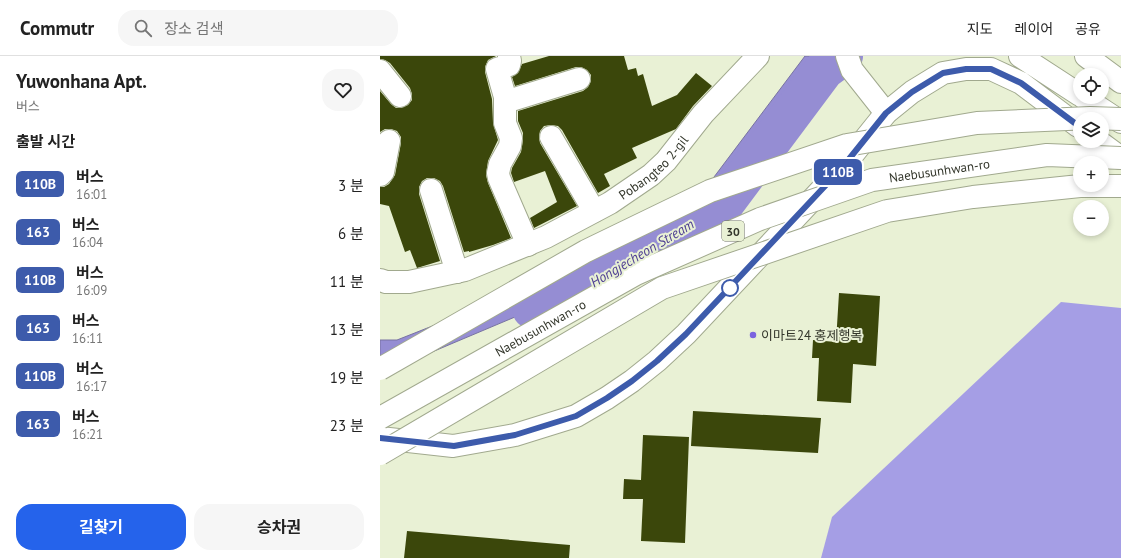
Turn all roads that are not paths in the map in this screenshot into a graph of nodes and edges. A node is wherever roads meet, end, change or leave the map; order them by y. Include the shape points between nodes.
1 (509, 56) edge
2 (758, 56) edge
3 (970, 56) edge
4 (1020, 56) edge
5 (1086, 56) edge
6 (849, 63) edge
7 (380, 71) edge
8 (943, 73) junction
9 (579, 79) dead end
10 (1121, 82) edge
11 (1073, 90) edge
12 (400, 96) dead end
13 (505, 102) junction
14 (1094, 104) edge
15 (886, 113) junction
16 (1121, 121) edge
17 (1073, 123) edge
18 (551, 137) dead end
19 (389, 142) dead end
20 (1107, 148) edge
21 (1121, 158) edge
22 (380, 175) edge
23 (1121, 186) edge
24 (431, 190) dead end
25 (594, 211) junction
26 (528, 245) junction
27 (457, 272) junction
28 (380, 280) edge
29 (380, 370) edge
30 (380, 418) edge
31 (380, 438) edge
32 (380, 454) edge

1 - 13 main road via 508,65 496,69
2 - 25 main road, Pobangteo 2-gil via 703,114 666,161 651,175
3 - 8 main road via 962,57
4 - 11 main road
5 - 10 main road
6 - 15 main road
7 - 12 main road
8 - 15 main road via 912,92
8 - 17 main road via 966,69 991,69 1021,83
9 - 13 main road
13 - 26 main road via 505,123 511,140 498,173
14 - 16 main road
15 - 31 main road via 841,169 686,334 657,361 607,398 576,416 515,435 454,446
16 - 29 main road, bridge via 1090,118 977,123 847,145 697,198 586,252
18 - 25 main road
19 - 22 main road via 383,172
20 - 21 main road
21 - 30 main road, Naebusunhwan-ro / 30, bridge via 1046,155 872,180 760,219 636,274
23 - 32 main road, bridge via 1080,186 973,197 887,211 662,288
24 - 27 main road
25 - 26 main road, Pobangteo 2-gil
26 - 27 main road, Pobangteo 2-gil
27 - 28 main road, Pobangteo 2-gil via 409,282

